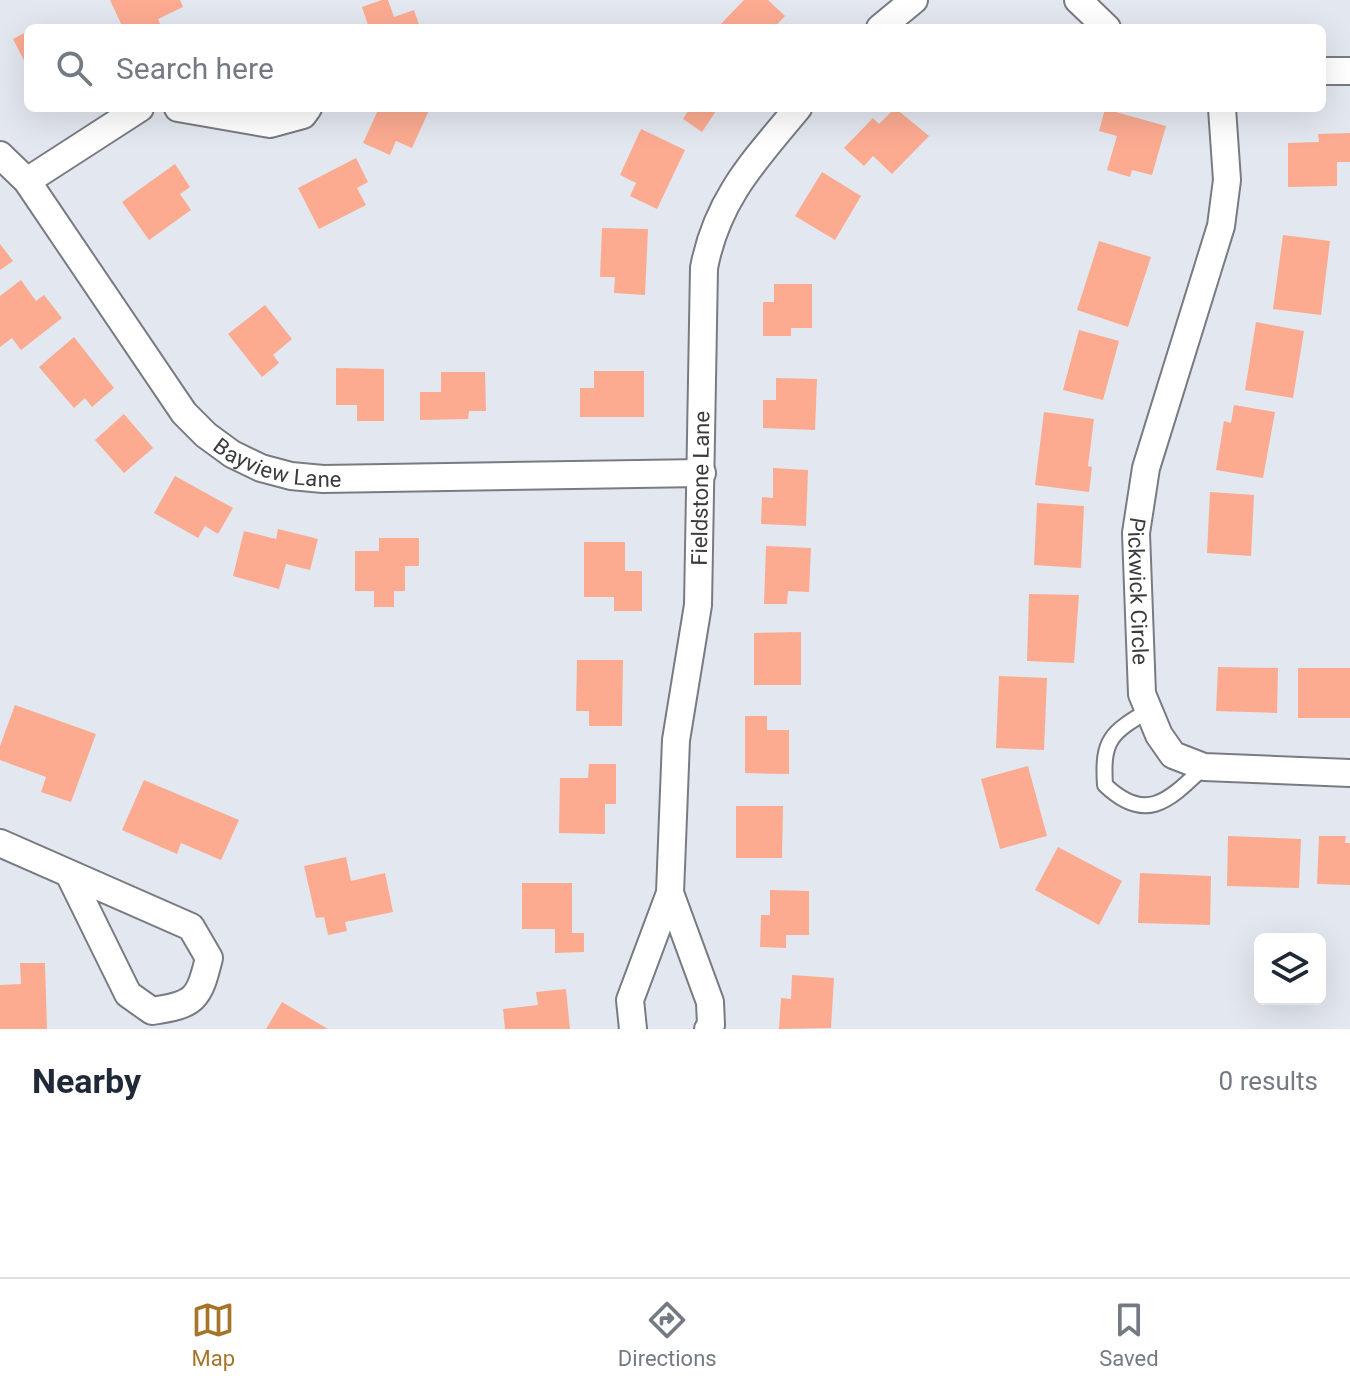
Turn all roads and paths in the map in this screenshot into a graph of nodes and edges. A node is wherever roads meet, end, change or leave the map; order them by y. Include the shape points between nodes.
1 (914, 0) edge
2 (1078, 0) edge
3 (885, 24) edge
4 (1103, 24) edge
5 (1326, 71) edge
6 (1350, 71) edge
7 (134, 112) edge
8 (201, 112) edge
9 (305, 112) edge
10 (795, 112) edge
11 (1222, 112) edge
12 (0, 155) edge
13 (27, 181) junction
14 (702, 473) junction
15 (1149, 710) junction
16 (1204, 767) junction
17 (1350, 773) edge
18 (0, 843) edge
19 (69, 874) junction
20 (670, 893) junction
21 (633, 1029) edge
22 (708, 1029) edge

1 - 3 street
2 - 4 street
5 - 6 street
7 - 13 street
8 - 9 street via 270,124
10 - 14 street, Fieldstone Lane via 738,181 710,238 703,284
11 - 15 street, Pickwick Circle via 1227,180 1221,226 1146,468 1136,533 1142,694
12 - 13 street, Bayview Lane
13 - 14 street, Bayview Lane via 184,413 232,454 261,468 323,479
14 - 20 street, Fieldstone Lane via 700,578 676,740
15 - 16 street, Pickwick Circle via 1173,755
15 - 16 lane via 1115,731 1104,761 1105,785 1122,802 1150,806 1170,799
16 - 17 street, Pickwick Circle
18 - 19 street
19 - 19 street via 128,994 152,1011 185,1007 201,989 209,958 191,927
20 - 21 street, Fieldstone Lane via 630,1000
20 - 22 street, Fieldstone Lane via 710,1002

